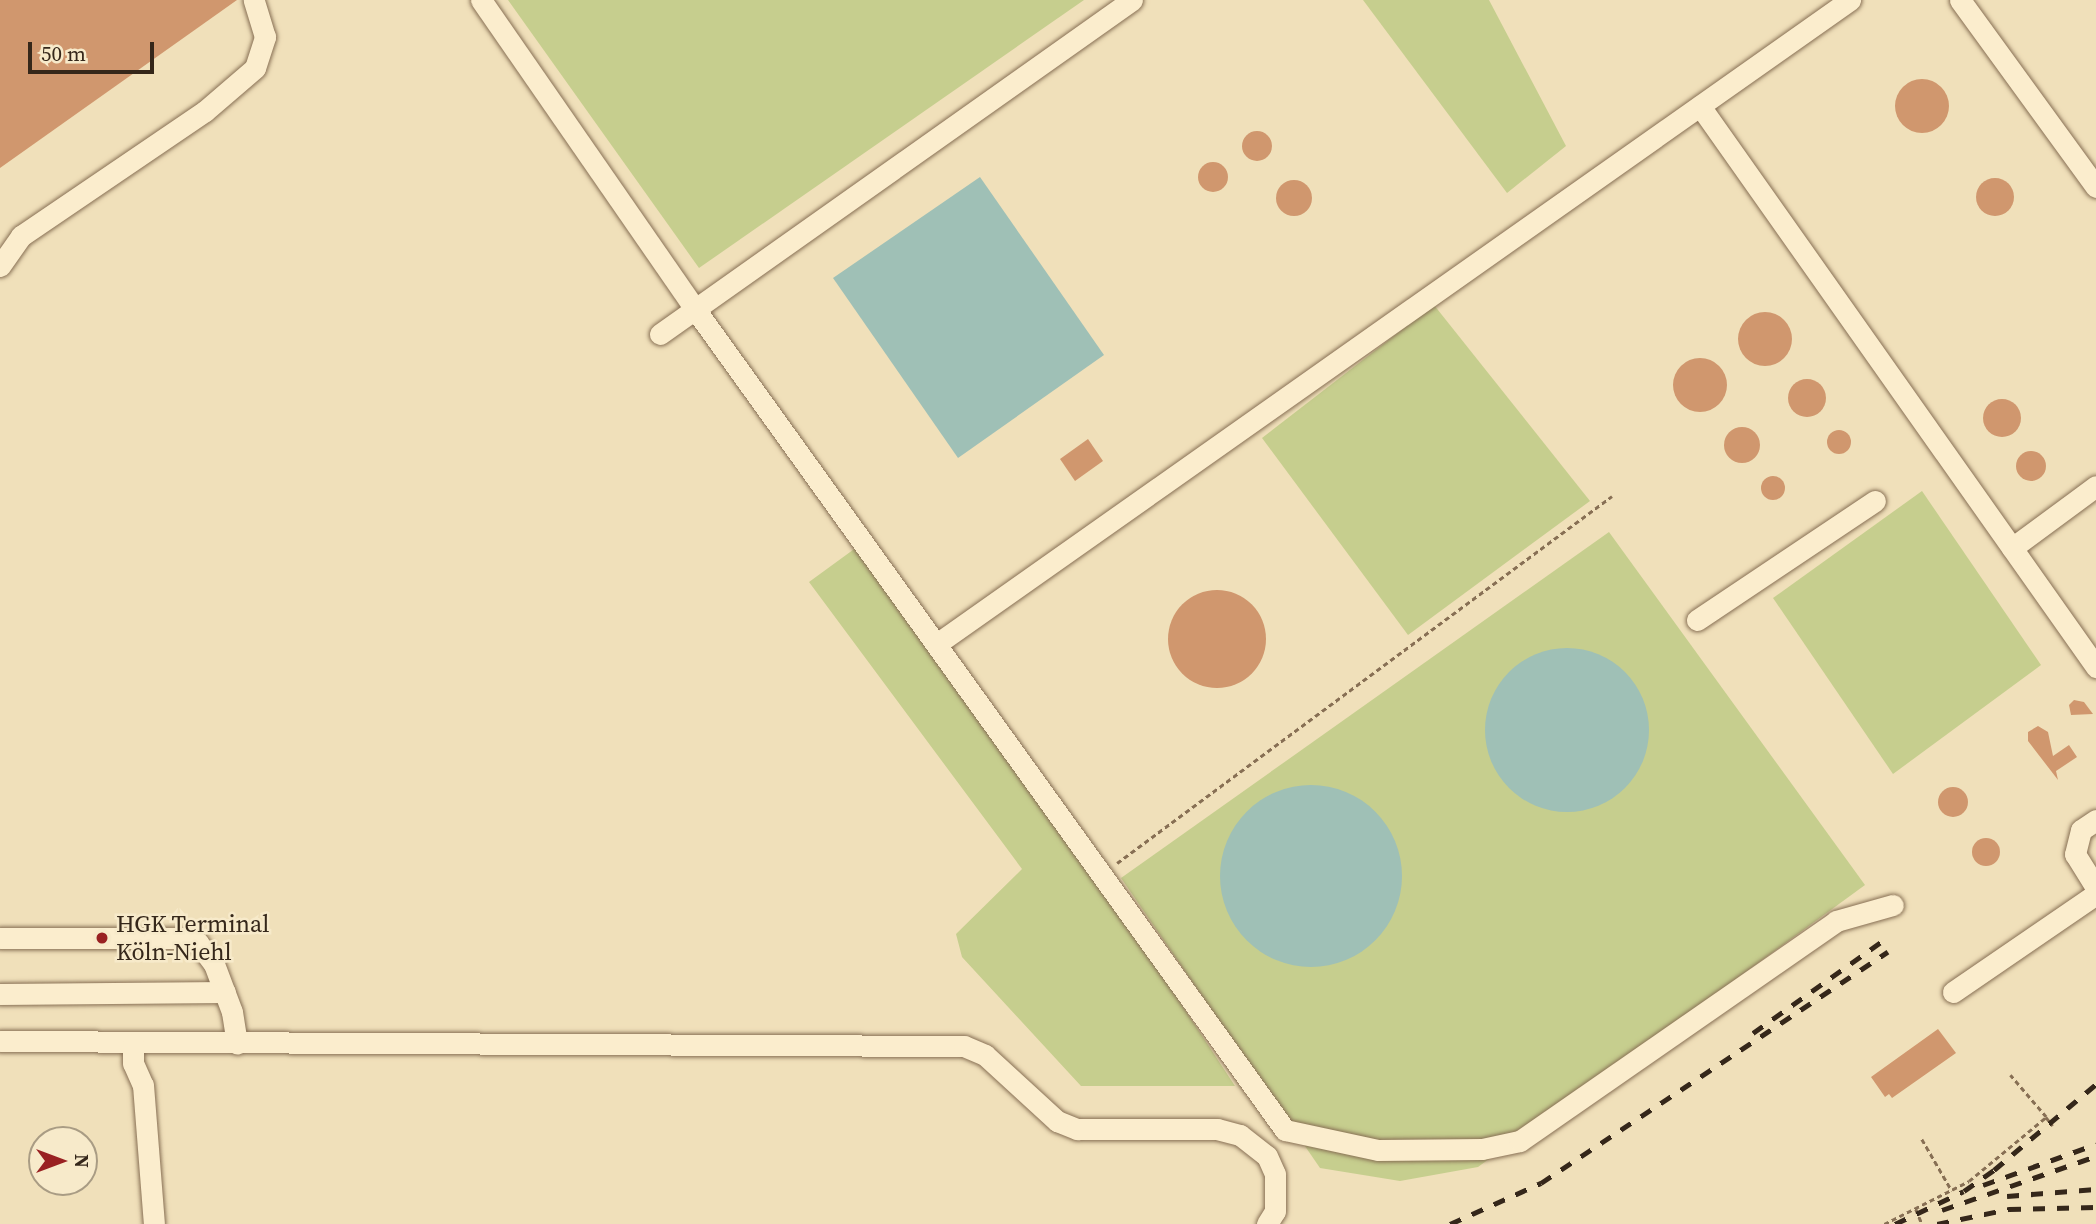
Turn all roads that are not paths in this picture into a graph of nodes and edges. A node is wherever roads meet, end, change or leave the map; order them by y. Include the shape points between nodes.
1 (254, 0) edge
2 (481, 0) edge
3 (1132, 0) edge
4 (1850, 0) edge
5 (1961, 0) edge
6 (1700, 106) junction
7 (2096, 187) edge
8 (3, 255) edge
9 (695, 309) junction
10 (660, 334) dead end
11 (2096, 486) edge
12 (1875, 501) dead end
13 (2012, 548) junction
14 (1697, 620) dead end
15 (938, 643) junction
16 (2096, 667) edge
17 (2096, 820) edge
18 (2096, 887) edge
19 (2096, 894) edge
20 (1893, 905) dead end
21 (0, 938) edge
22 (225, 992) junction
23 (1953, 992) dead end
24 (0, 994) edge
25 (0, 1041) edge
26 (133, 1044) junction
27 (237, 1044) junction
28 (154, 1224) edge
29 (1267, 1224) edge

1 - 8 lane via 265,37 255,68 205,111 21,236
2 - 9 lane
3 - 9 lane
4 - 6 lane
5 - 7 lane
6 - 13 lane
6 - 15 lane
9 - 10 lane
9 - 15 lane
11 - 13 lane
12 - 14 lane
13 - 16 lane
15 - 20 lane via 1285,1130 1343,1145 1427,1152 1482,1149 1536,1134 1836,921
17 - 18 lane via 2081,830 2075,854
19 - 23 lane
21 - 22 lane via 181,938 198,943 214,964
22 - 24 lane
22 - 27 lane
25 - 26 lane
26 - 27 lane
26 - 28 lane via 133,1063 144,1085
27 - 29 lane via 964,1046 985,1055 1057,1121 1077,1129 1216,1129 1256,1144 1275,1174 1275,1211

